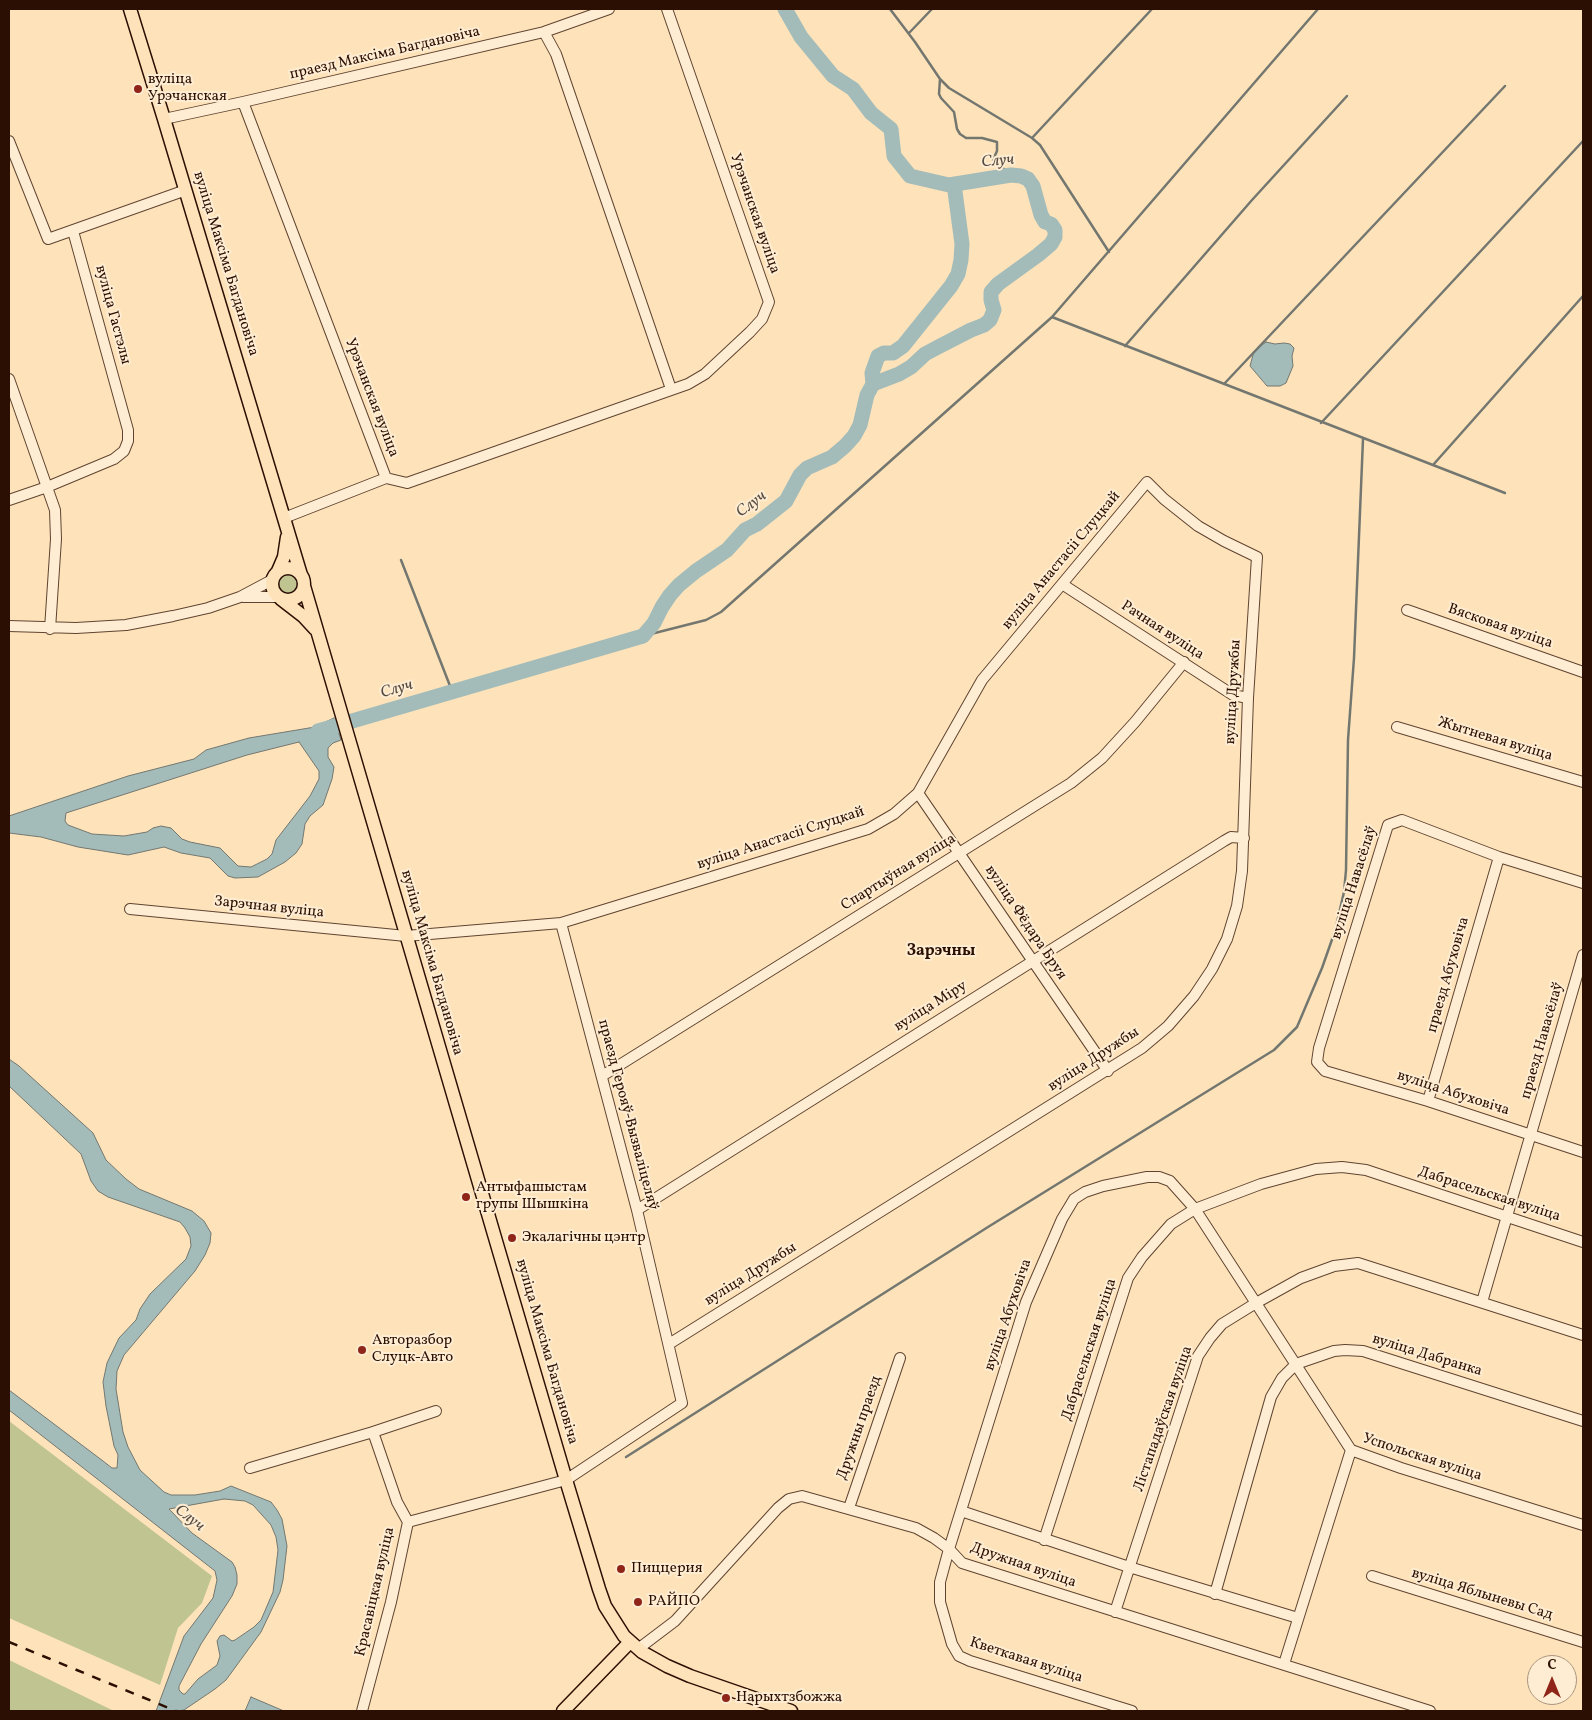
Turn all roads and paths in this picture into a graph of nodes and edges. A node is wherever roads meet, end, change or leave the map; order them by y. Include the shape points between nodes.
1 (130, 9) edge
2 (609, 9) edge
3 (667, 9) edge
4 (544, 32) junction
5 (243, 102) junction
6 (164, 119) junction
7 (9, 141) edge
8 (186, 190) junction
9 (73, 231) junction
10 (9, 379) edge
11 (671, 389) junction
12 (386, 478) junction
13 (47, 487) junction
14 (9, 500) edge
15 (286, 524) junction
16 (1257, 557) joint
17 (275, 575) junction
18 (302, 581) junction
19 (1062, 584) junction
20 (240, 597) junction
21 (279, 598) junction
22 (1407, 610) dead end
23 (9, 626) edge
24 (50, 629) junction
25 (319, 635) junction
26 (1184, 662) junction
27 (1583, 672) edge
28 (1248, 698) junction
29 (1397, 727) dead end
30 (1583, 782) edge
31 (918, 793) junction
32 (1244, 838) junction
33 (958, 852) junction
34 (1499, 857) junction
35 (1583, 883) edge
36 (130, 909) dead end
37 (561, 923) junction
38 (406, 936) junction
39 (1583, 955) edge
40 (1032, 961) junction
41 (1317, 1062) joint
42 (1108, 1071) junction
43 (602, 1076) junction
44 (1428, 1101) junction
45 (1531, 1135) junction
46 (1583, 1152) edge
47 (1195, 1209) junction
48 (637, 1210) junction
49 (1508, 1217) junction
50 (1583, 1242) edge
51 (1482, 1302) junction
52 (1256, 1303) junction
53 (1583, 1335) edge
54 (669, 1344) junction
55 (900, 1358) dead end
56 (1296, 1364) junction
57 (682, 1403) joint
58 (436, 1411) dead end
59 (1583, 1421) edge
60 (373, 1432) junction
61 (1351, 1450) junction
62 (250, 1468) dead end
63 (566, 1480) junction
64 (849, 1508) junction
65 (961, 1511) junction
66 (408, 1522) junction
67 (1583, 1525) edge
68 (1044, 1540) junction
69 (949, 1549) junction
70 (1129, 1567) junction
71 (1372, 1576) dead end
72 (1215, 1594) junction
73 (1115, 1612) junction
74 (1298, 1618) junction
75 (1583, 1642) edge
76 (634, 1646) junction
77 (1284, 1664) junction
78 (362, 1711) edge
79 (563, 1711) edge
80 (791, 1711) edge
81 (1132, 1711) edge
82 (1430, 1711) edge

1 - 6 main road, вуліца Максіма Багдановіча
2 - 4 street, праезд Максіма Багдановіча
3 - 11 street, Урэчанская вуліца via 768,302 762,319 705,374
4 - 5 street, праезд Максіма Багдановіча
4 - 11 street via 556,54
5 - 6 street, праезд Максіма Багдановіча
5 - 12 street, Урэчанская вуліца
6 - 8 main road, вуліца Максіма Багдановіча
7 - 9 street via 48,239
8 - 9 street
8 - 15 main road, вуліца Максіма Багдановіча
9 - 13 street, вуліца Гастэлы via 128,430 128,441 124,451 114,459
10 - 13 street
11 - 12 street, Урэчанская вуліца via 407,483
12 - 15 street
13 - 14 street
13 - 24 street via 53,499 56,522
15 - 17 main road, вуліца Максіма Багдановіча via 287,544
15 - 18 main road, вуліца Максіма Багдановіча
16 - 19 street, вуліца Анастасіі Слуцкай via 1198,526 1147,482
16 - 28 street, вуліца Дружбы
17 - 18 main road via 290,568
17 - 20 street
17 - 21 main road via 273,590
18 - 21 main road via 301,593 296,598
18 - 25 main road, вуліца Максіма Багдановіча
19 - 26 street, Рачная вуліца
19 - 31 street, вуліца Анастасіі Слуцкай via 982,680
20 - 21 street
20 - 24 street via 208,608 126,625
21 - 25 main road, вуліца Максіма Багдановіча via 303,616
22 - 27 street, Вясковая вуліца
23 - 24 street
25 - 38 main road, вуліца Максіма Багдановіча
26 - 28 street, Рачная вуліца via 1233,695
26 - 33 street, Спартыўная вуліца via 1102,758 1071,783
28 - 32 street, вуліца Дружбы
29 - 30 street, Жытневая вуліца
31 - 33 street, вуліца Фёдара Бруя
31 - 37 street, вуліца Анастасіі Слуцкай via 894,814 868,829
32 - 40 street, вуліца Міру via 1231,837
32 - 42 street, вуліца Дружбы via 1237,906 1227,939 1212,969 1168,1026
33 - 40 street, вуліца Фёдара Бруя
33 - 43 street, Спартыўная вуліца
34 - 35 street, вуліца Навасёлаў
34 - 41 street, вуліца Навасёлаў via 1402,820 1388,825
34 - 44 street, праезд Абуховіча
36 - 38 street, Зарэчная вуліца
37 - 38 street, вуліца Анастасіі Слуцкай
37 - 43 street, праезд Герояў-Вызваліцеляў
38 - 63 main road, вуліца Максіма Багдановіча
39 - 45 street, праезд Навасёлаў
40 - 42 street, вуліца Фёдара Бруя
40 - 48 street, вуліца Міру
41 - 44 street, вуліца Абуховіча via 1324,1071
42 - 54 street, вуліца Дружбы
43 - 48 street, праезд Герояў-Вызваліцеляў
44 - 45 street, вуліца Абуховіча
45 - 46 street, вуліца Абуховіча
45 - 49 street, праезд Навасёлаў
47 - 49 street, Дабрасельская вуліца via 1261,1184 1316,1169 1342,1167 1366,1170
47 - 52 street
47 - 65 street, вуліца Абуховіча via 1170,1181 1159,1176 1103,1186 1074,1199 1026,1302
47 - 68 street, Дабрасельская вуліца via 1171,1224 1128,1278
48 - 54 street, праезд Герояў-Вызваліцеляў
49 - 50 street, Дабрасельская вуліца
49 - 51 street, праезд Навасёлаў
51 - 52 street, Лістападаўская вуліца via 1358,1263 1334,1266 1301,1278
51 - 53 street, Лістападаўская вуліца
52 - 56 street
52 - 70 street, Лістападаўская вуліца via 1222,1324 1198,1356
54 - 57 street, праезд Герояў-Вызваліцеляў
55 - 64 street, Дружны праезд
56 - 59 street, вуліца Дабранка via 1334,1351 1363,1351
56 - 61 street
56 - 72 street, вуліца Дабранка via 1282,1378 1271,1398
57 - 63 street, Красавіцкая вуліца
58 - 60 street
60 - 62 street
60 - 66 street via 397,1502
61 - 67 street, Успольская вуліца
61 - 74 street, Успольская вуліца
63 - 66 street, Красавіцкая вуліца
63 - 76 main road, вуліца Максіма Багдановіча via 606,1606
64 - 69 street, Дружная вуліца via 916,1528
64 - 76 street, Дружная вуліца via 802,1496 789,1499 675,1621
65 - 68 street
65 - 69 street, вуліца Абуховіча
66 - 78 street, Красавіцкая вуліца
68 - 70 street
69 - 73 street, Дружная вуліца via 962,1563
69 - 81 street, Кветкавая вуліца via 940,1582 940,1602 958,1656
70 - 72 street
70 - 73 street, Лістападаўская вуліца
71 - 75 street, вуліца Яблыневы Сад
72 - 74 street
73 - 77 street, Дружная вуліца
74 - 77 street, Успольская вуліца
76 - 79 main road
76 - 80 main road, вуліца Максіма Багдановіча via 690,1676
77 - 82 street, Дружная вуліца

